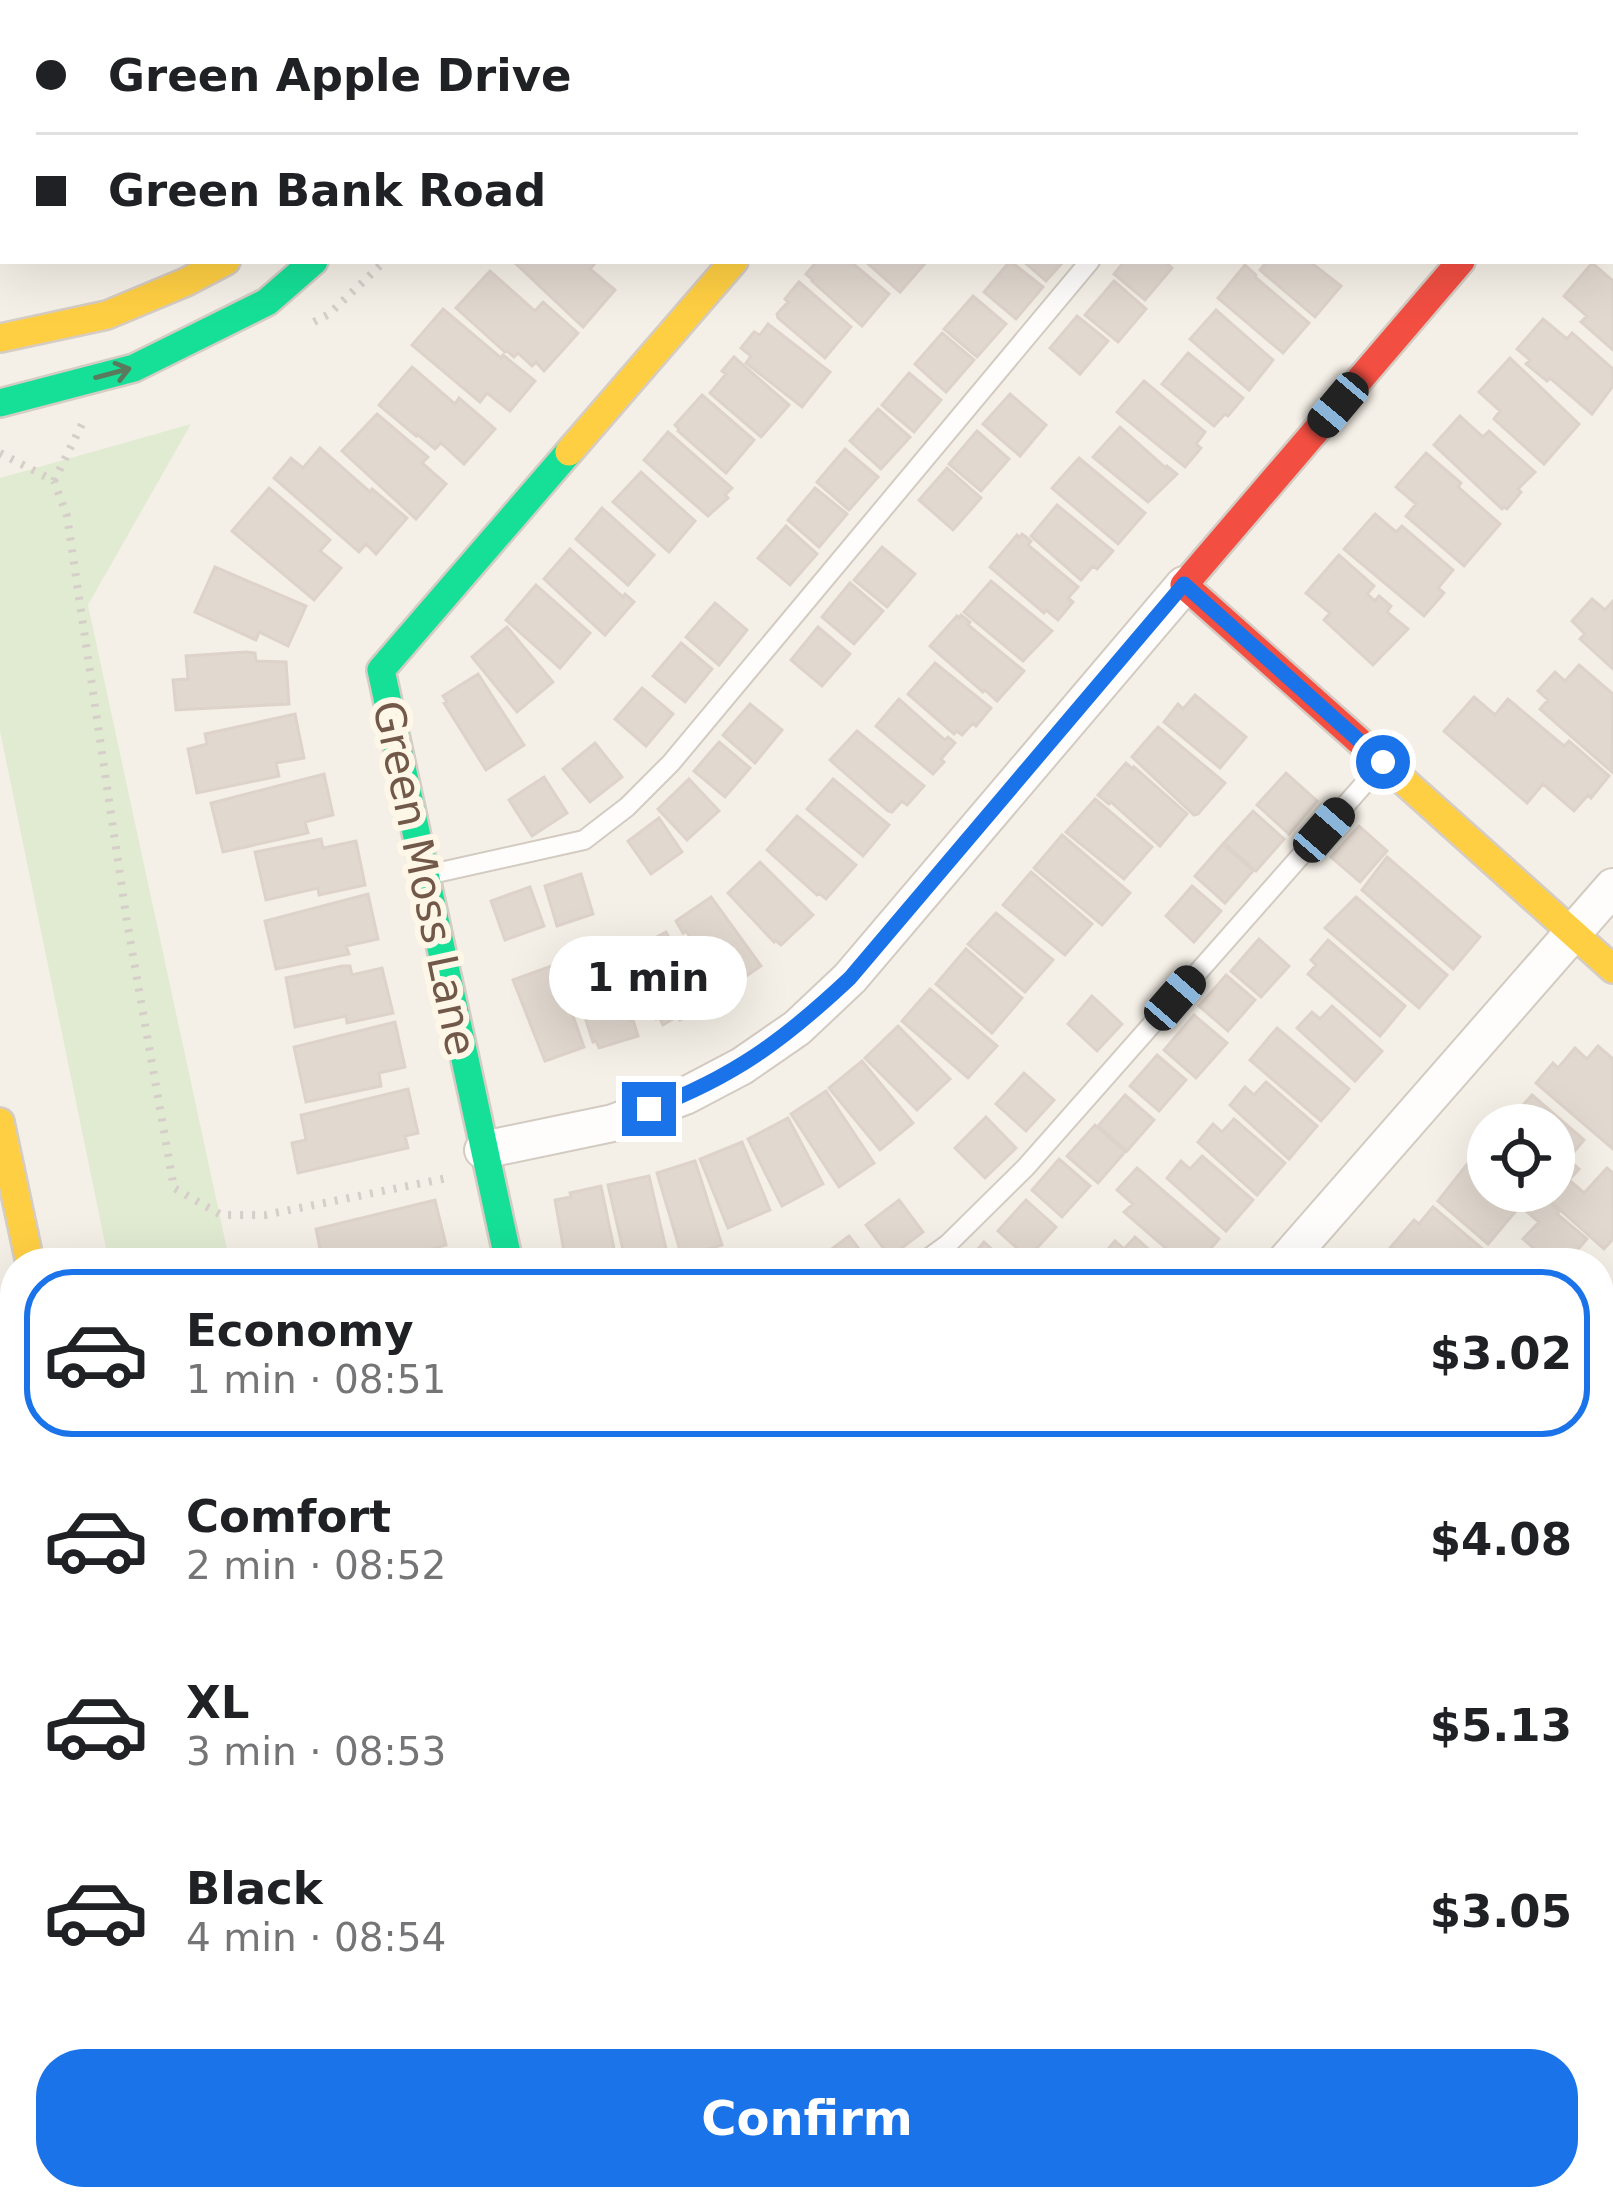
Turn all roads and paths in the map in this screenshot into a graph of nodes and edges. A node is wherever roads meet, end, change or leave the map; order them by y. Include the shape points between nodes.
1 (220, 264) edge
2 (311, 264) edge
3 (731, 264) edge
4 (1087, 264) edge
5 (1457, 264) edge
6 (0, 338) edge
7 (0, 403) edge
8 (0, 452) edge
9 (1184, 584) junction
10 (1383, 762) junction
11 (425, 875) junction
12 (1613, 887) edge
13 (1573, 932) junction
14 (1613, 968) edge
15 (0, 1122) edge
16 (486, 1160) junction
17 (27, 1248) edge
18 (506, 1248) edge
19 (943, 1248) edge
20 (1298, 1248) edge

1 - 6 street via 107,314
7 -> 2 street via 134,368 267,302
3 - 11 street, Green Moss Lane via 381,670
4 - 11 lane via 627,807 584,840
5 - 9 street
8 - 16 path via 54,481 67,516 174,1188 221,1215 265,1215
9 - 10 street
9 - 16 street via 850,978 797,1028 685,1096
10 - 13 street
10 - 19 lane via 1026,1167
11 - 16 street, Green Moss Lane
12 - 13 street
13 - 14 street
13 - 20 street
15 - 17 street
16 - 18 street, Green Moss Lane

